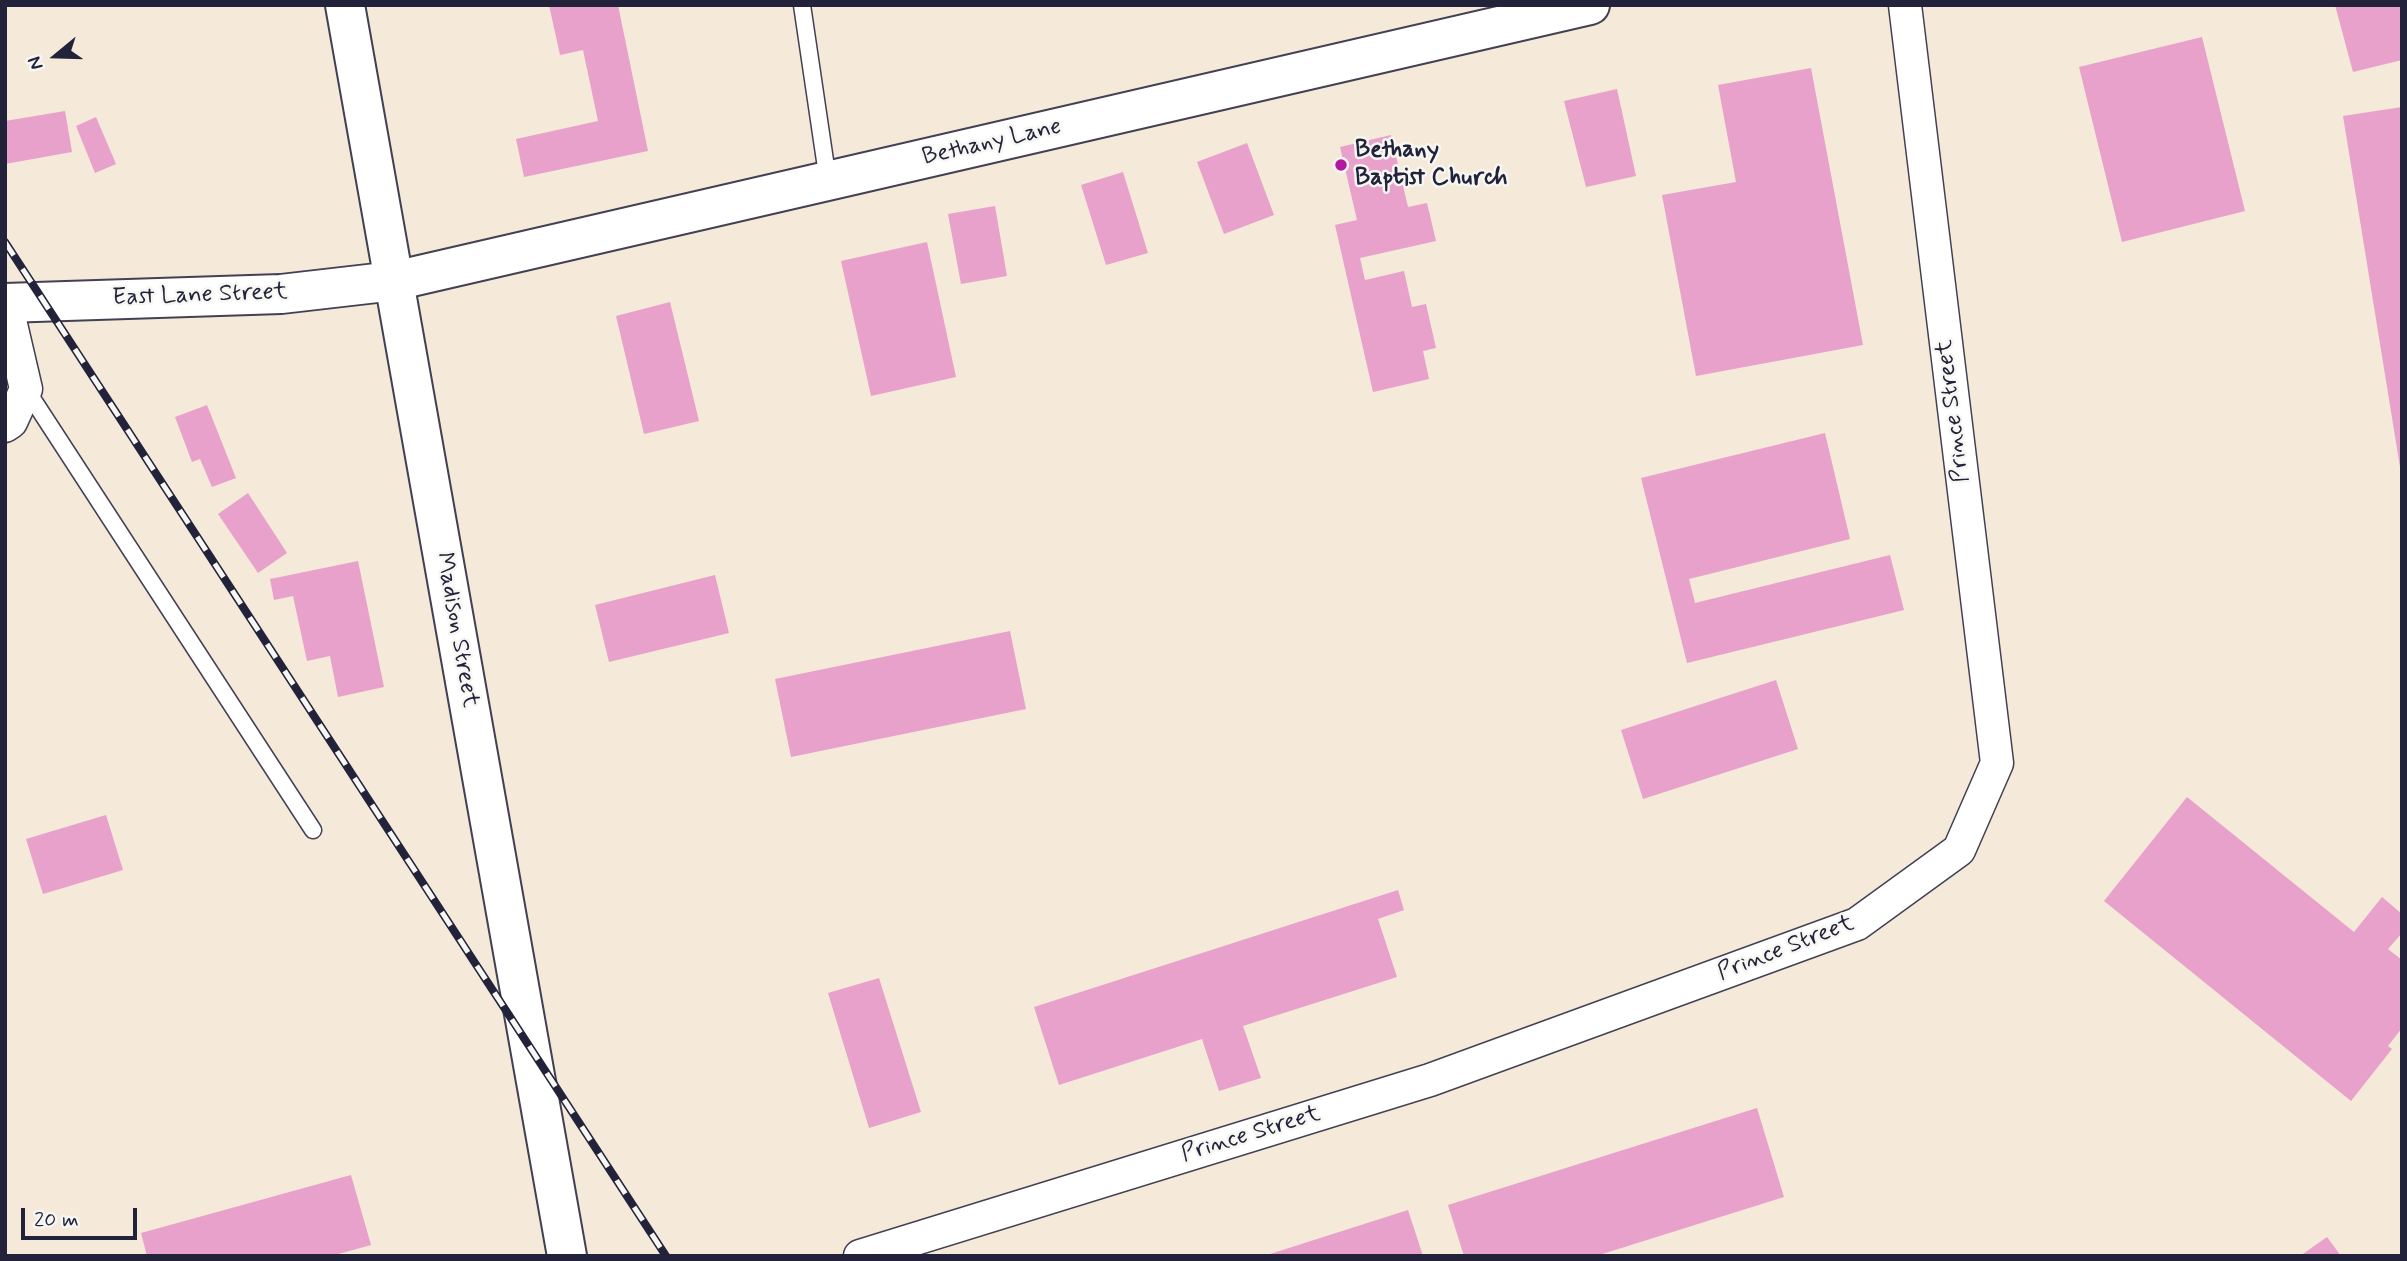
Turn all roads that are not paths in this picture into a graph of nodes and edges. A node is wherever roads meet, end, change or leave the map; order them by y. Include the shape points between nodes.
1 (345, 5) edge
2 (802, 5) edge
3 (1590, 5) edge
4 (1905, 5) edge
5 (828, 181) junction
6 (394, 281) junction
7 (6, 303) edge
8 (26, 389) junction
9 (5, 426) edge
10 (313, 830) dead end
11 (567, 1256) edge
12 (860, 1256) edge

1 - 6 street, Madison Street
2 - 5 lane
3 - 5 street, Bethany Lane
4 - 12 street, Prince Street via 1997,763 1959,850 1857,924 1430,1080
5 - 6 street, Bethany Lane
6 - 7 street, East Lane Street via 281,294
6 - 11 street, Madison Street
7 - 8 street
8 - 9 street
8 - 10 lane

